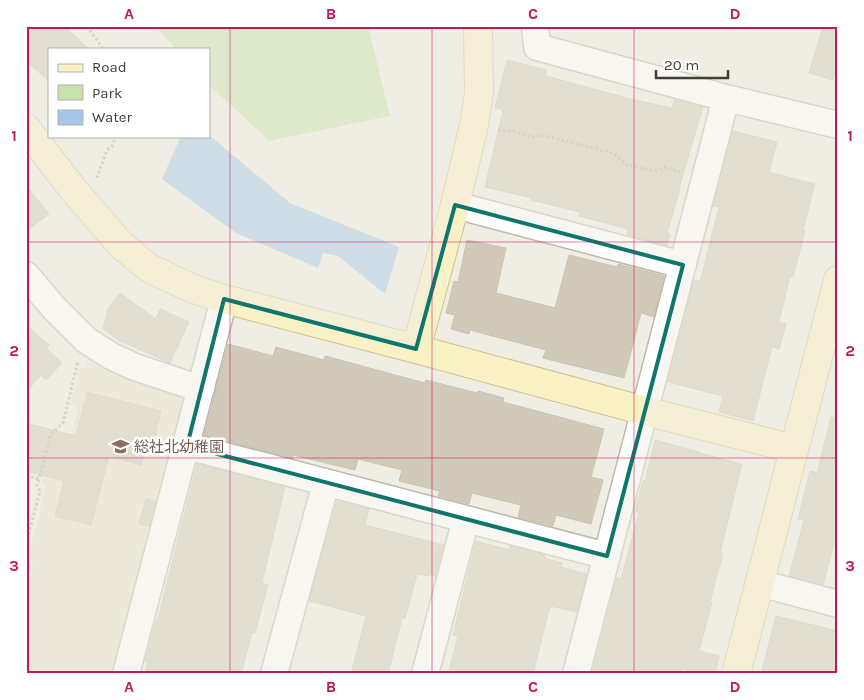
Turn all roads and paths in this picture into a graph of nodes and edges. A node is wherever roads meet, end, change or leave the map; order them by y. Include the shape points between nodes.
1 (87, 26) edge
2 (478, 26) edge
3 (535, 26) edge
4 (102, 48) edge
5 (726, 98) junction
6 (838, 125) edge
7 (26, 128) edge
8 (494, 129) dead end
9 (115, 138) edge
10 (706, 176) junction
11 (95, 185) dead end
12 (455, 205) junction
13 (683, 265) junction
14 (26, 275) edge
15 (838, 280) edge
16 (224, 299) junction
17 (86, 340) junction
18 (416, 349) junction
19 (200, 389) junction
20 (645, 411) junction
21 (187, 446) junction
22 (794, 449) junction
23 (26, 476) edge
24 (39, 479) junction
25 (326, 482) junction
26 (466, 519) junction
27 (26, 544) edge
28 (607, 556) junction
29 (759, 583) junction
30 (838, 604) edge
31 (126, 674) edge
32 (274, 674) edge
33 (425, 674) edge
34 (576, 674) edge
35 (736, 674) edge

1 - 4 path
2 - 12 street via 479,93
3 - 5 street via 537,47
5 - 6 street
5 - 10 street
7 - 16 street via 120,245 149,268
8 - 10 path via 533,137 542,135 613,153 627,165 654,170 665,167 680,172 688,170
9 - 11 path via 107,150
10 - 13 street
12 - 13 street
12 - 18 street
13 - 20 street
14 - 17 street
15 - 22 street
16 - 18 street
16 - 19 street
17 - 19 street via 127,363
17 - 24 path via 63,424 51,434
18 - 20 street
19 - 21 street
20 - 22 street
20 - 28 street
21 - 25 street
21 - 31 street
22 - 29 street
23 - 24 path
24 - 27 path via 37,486 40,491
25 - 26 street
25 - 32 street
26 - 28 street
26 - 33 street
28 - 34 street
29 - 30 street
29 - 35 street

